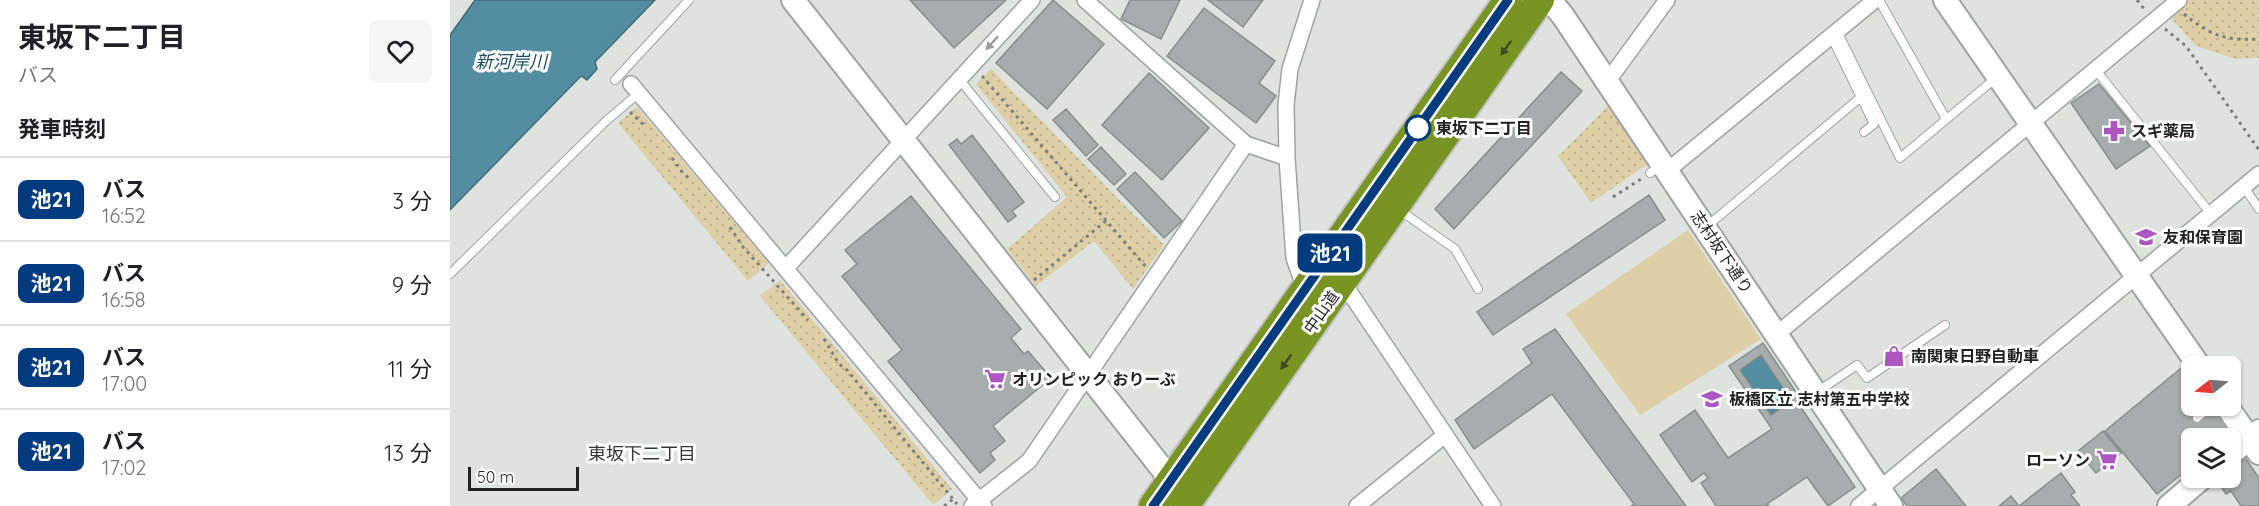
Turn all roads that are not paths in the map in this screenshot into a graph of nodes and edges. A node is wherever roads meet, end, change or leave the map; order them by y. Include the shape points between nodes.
1 (689, 0) edge
2 (793, 0) edge
3 (1032, 0) edge
4 (1085, 0) edge
5 (1312, 0) edge
6 (1508, 0) edge
7 (1540, 0) edge
8 (1550, 0) edge
9 (1667, 0) edge
10 (1877, 0) edge
11 (1945, 0) edge
12 (2176, 3) edge
13 (1834, 34) junction
14 (2095, 69) junction
15 (1998, 76) junction
16 (959, 79) junction
17 (627, 82) junction
18 (1607, 82) junction
19 (1861, 98) junction
20 (1946, 119) junction
21 (2031, 123) junction
22 (1864, 132) dead end
23 (903, 141) junction
24 (1246, 144) junction
25 (1287, 158) junction
26 (1660, 169) junction
27 (2259, 174) edge
28 (2244, 187) junction
29 (1055, 197) dead end
30 (1395, 207) junction
31 (2259, 209) edge
32 (2211, 214) junction
33 (1705, 228) junction
34 (786, 267) junction
35 (450, 274) edge
36 (2137, 277) junction
37 (1342, 281) junction
38 (1478, 288) dead end
39 (1305, 289) junction
40 (1945, 325) dead end
41 (1777, 334) junction
42 (2192, 356) edge
43 (1088, 376) junction
44 (1816, 393) junction
45 (2199, 416) edge
46 (2235, 416) edge
47 (2197, 418) dead end
48 (1445, 435) junction
49 (2256, 441) edge
50 (2241, 448) edge
51 (2190, 488) edge
52 (1885, 497) edge
53 (1183, 499) edge
54 (979, 504) edge
55 (1153, 506) edge
56 (1357, 506) edge
57 (1493, 506) edge
58 (1858, 506) edge
59 (2169, 506) edge

1 - 17 lane
2 - 23 street
3 -> 16 street
4 - 24 street
5 - 25 street via 1290,69
6 - 39 highway, 中山道
7 -> 30 highway, 中山道
8 - 18 street, 志村坂下通り
9 - 18 street
10 - 13 street
10 - 20 lane
11 - 15 street
12 - 14 street
13 - 19 lane
13 - 20 lane via 1900,158
13 - 26 street
14 - 21 street
14 - 32 lane
15 - 20 lane
15 - 21 street
16 - 23 street
16 - 29 lane
17 - 34 street
17 - 35 lane via 623,106
18 - 26 street, 志村坂下通り
19 - 22 lane via 1874,124
19 - 33 lane
21 - 36 street
21 - 41 street
23 - 34 street
23 - 43 street
24 - 25 street
24 - 43 street
25 - 39 street via 1294,258
26 - 33 street, 志村坂下通り
27 - 28 street
28 - 31 lane
28 - 32 street
30 - 37 highway, 中山道
30 - 38 lane via 1455,249
32 - 36 street
33 - 41 street, 志村坂下通り
34 - 54 street
36 - 42 street
36 - 52 street
37 - 48 street
37 -> 53 highway, 中山道
39 - 53 highway, 中山道
40 - 44 lane via 1867,378 1857,365
41 - 44 street, 志村坂下通り
43 - 53 street
43 - 54 street via 1029,461
44 - 52 street, 志村坂下通り
45 - 47 lane
46 - 49 street
48 - 56 street
48 - 57 street
49 - 50 street
51 - 59 street
52 - 58 street
53 - 55 highway, 中山道

